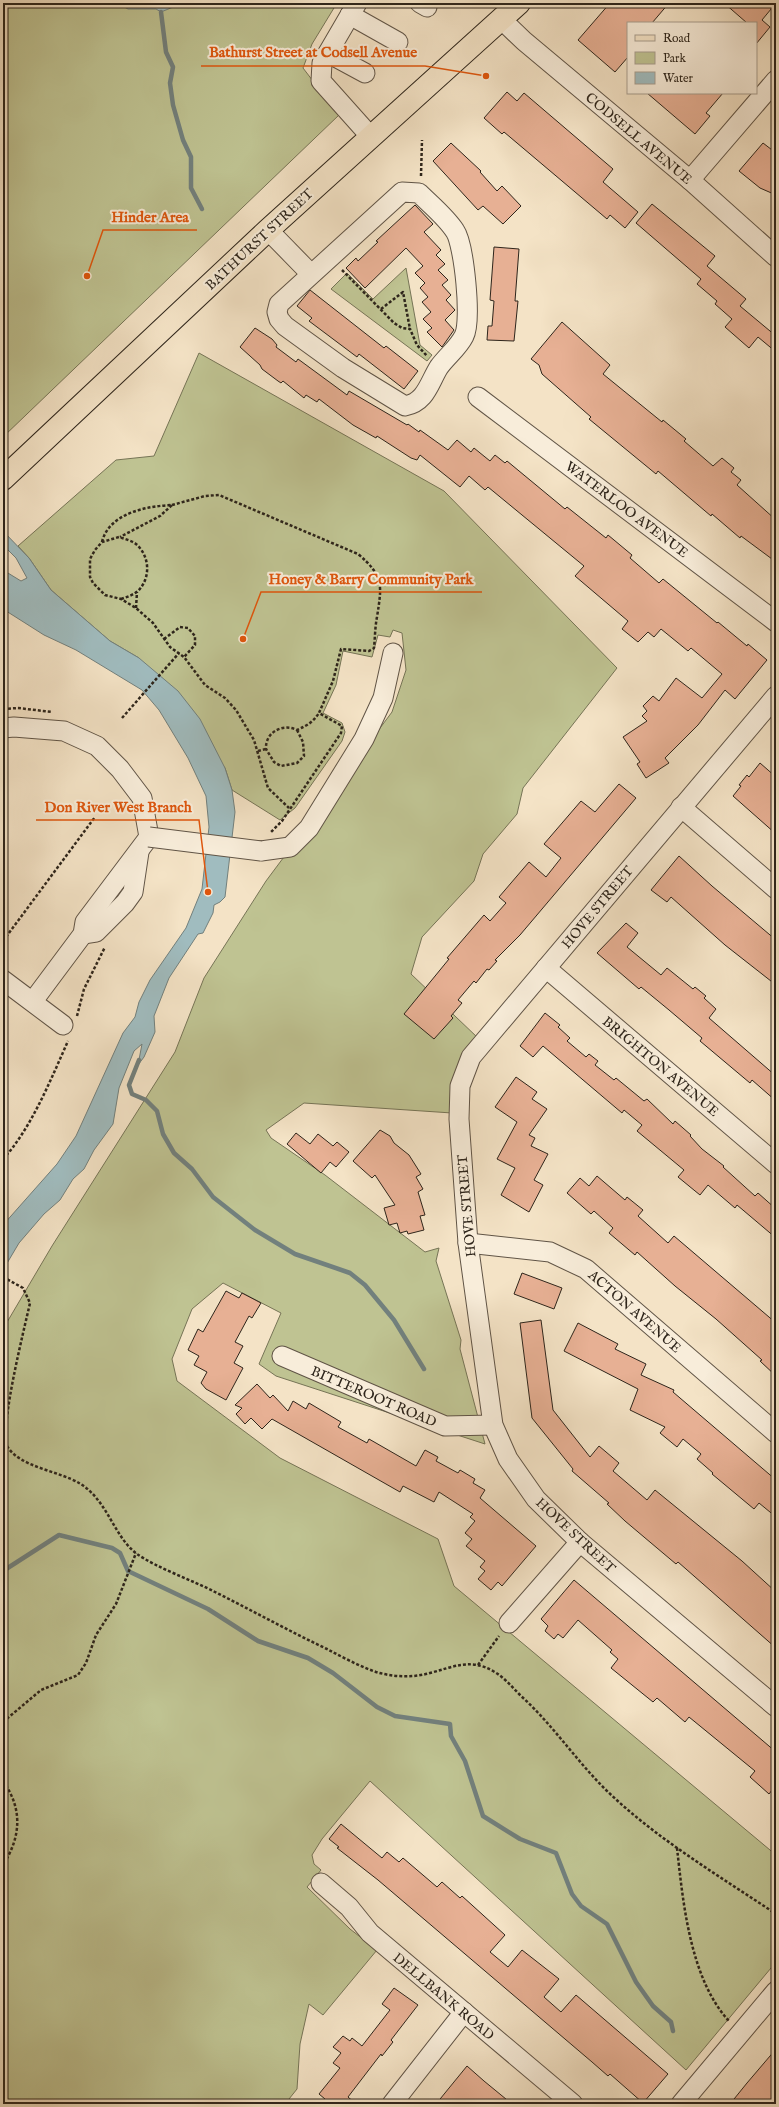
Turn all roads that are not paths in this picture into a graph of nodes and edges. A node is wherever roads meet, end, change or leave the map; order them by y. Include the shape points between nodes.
1 (519, 3) edge
2 (353, 9) edge
3 (501, 19) junction
4 (398, 42) dead end
5 (328, 53) junction
6 (365, 73) dead end
7 (776, 80) edge
8 (371, 137) junction
9 (690, 180) junction
10 (268, 230) junction
11 (776, 257) edge
12 (310, 273) junction
13 (478, 397) dead end
14 (3, 479) edge
15 (776, 622) edge
16 (393, 653) dead end
17 (776, 696) edge
18 (3, 728) edge
19 (680, 807) junction
20 (144, 843) junction
21 (776, 888) edge
22 (546, 968) junction
23 (3, 980) edge
24 (33, 1001) junction
25 (63, 1025) dead end
26 (776, 1164) edge
27 (468, 1243) junction
28 (282, 1356) dead end
29 (492, 1425) junction
30 (776, 1432) edge
31 (580, 1542) junction
32 (509, 1623) road end
33 (776, 1707) edge
34 (321, 1882) dead end
35 (776, 1991) edge
36 (464, 2012) junction
37 (392, 2104) edge
38 (573, 2104) edge
39 (681, 2104) edge

1 - 3 main road, BATHURST STREET
2 - 4 street
2 - 5 street
3 - 8 main road, BATHURST STREET
3 - 9 street, CODSELL AVENUE
5 - 6 street
5 - 8 street via 322,64 321,81
7 - 9 street
8 - 10 main road, BATHURST STREET
9 - 11 street, CODSELL AVENUE
10 - 12 street
10 - 14 main road, BATHURST STREET
12 - 12 street via 398,195 408,192 419,193 455,231 463,258 467,325 465,335 439,367 426,393 415,404 405,406 343,368 279,319 278,304
13 - 15 street, WATERLOO AVENUE
16 - 20 street, bridge via 383,698 367,732 309,828 290,847 263,844
17 - 19 street, HOVE STREET
18 - 20 street via 64,731 97,746 120,769 142,798
19 - 21 street
19 - 22 street, HOVE STREET
20 - 24 street via 133,892 96,932 83,934
22 - 26 street, BRIGHTON AVENUE
22 - 27 street, HOVE STREET via 471,1057 460,1086 459,1119
23 - 24 street
24 - 25 street
27 - 29 street, HOVE STREET
27 - 30 street, ACTON AVENUE via 550,1252 586,1269
28 - 29 street, BITTEROOT ROAD via 445,1426
29 - 31 street, HOVE STREET via 508,1459 536,1499
31 - 32 street
31 - 33 street, HOVE STREET
34 - 36 street, DELLBANK ROAD via 349,1906 370,1933
35 - 39 street
36 - 37 street
36 - 38 street, DELLBANK ROAD

